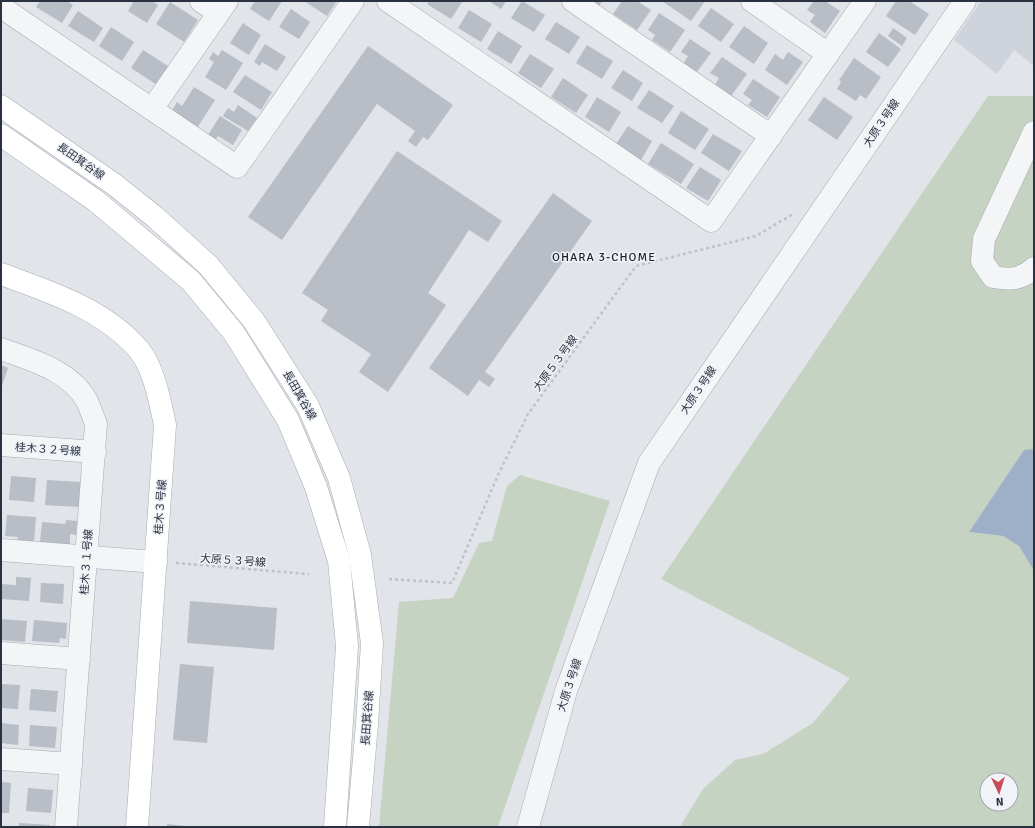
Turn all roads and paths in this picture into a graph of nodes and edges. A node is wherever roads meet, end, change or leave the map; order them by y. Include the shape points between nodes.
1 (201, 1) edge
2 (353, 1) edge
3 (388, 1) edge
4 (572, 1) edge
5 (752, 1) edge
6 (864, 1) edge
7 (965, 1) edge
8 (1, 7) edge
9 (223, 7) edge
10 (828, 54) junction
11 (1, 106) edge
12 (152, 109) junction
13 (1034, 132) edge
14 (1, 135) edge
15 (771, 136) junction
16 (798, 211) dead end
17 (1034, 268) edge
18 (1, 274) edge
19 (1, 349) edge
20 (1, 445) edge
21 (95, 452) junction
22 (1, 550) edge
23 (87, 556) junction
24 (156, 562) junction
25 (309, 574) dead end
26 (388, 579) dead end
27 (1, 653) edge
28 (79, 659) junction
29 (1, 759) edge
30 (71, 764) junction
31 (66, 827) edge
32 (137, 827) edge
33 (335, 827) edge
34 (358, 827) edge
35 (528, 827) edge

1 - 9 street
2 - 12 street via 237,167
3 - 15 street via 711,221
4 - 15 street
5 - 10 street
6 - 10 street
7 - 35 street, 大原３号線 via 648,463 566,691
8 - 12 street
9 - 12 street
10 - 15 street
11 - 34 street, 長田箕谷線 via 115,185 208,265 254,321 308,406 339,478 360,555 372,643
13 - 17 street via 984,239 982,261 993,277 1010,280 1026,276
14 - 33 street via 96,201 191,282 234,333 288,420 316,488 339,561 347,646
16 - 26 path, 大原５３号線 via 756,236 636,266 528,414 498,475 452,583
18 - 24 street, 桂木３号線 via 72,300 116,328 140,351 156,383 165,425
19 - 21 street, 桂木３１号線 via 42,364 66,377 86,400 96,424
20 - 21 street, 桂木３２号線
21 - 23 street, 桂木３１号線
22 - 23 street
23 - 24 street
23 - 28 street, 桂木３１号線
24 - 25 path, 大原５３号線
24 - 32 street, 桂木３号線
27 - 28 street
28 - 30 street, 桂木３１号線
29 - 30 street
30 - 31 street, 桂木３１号線

